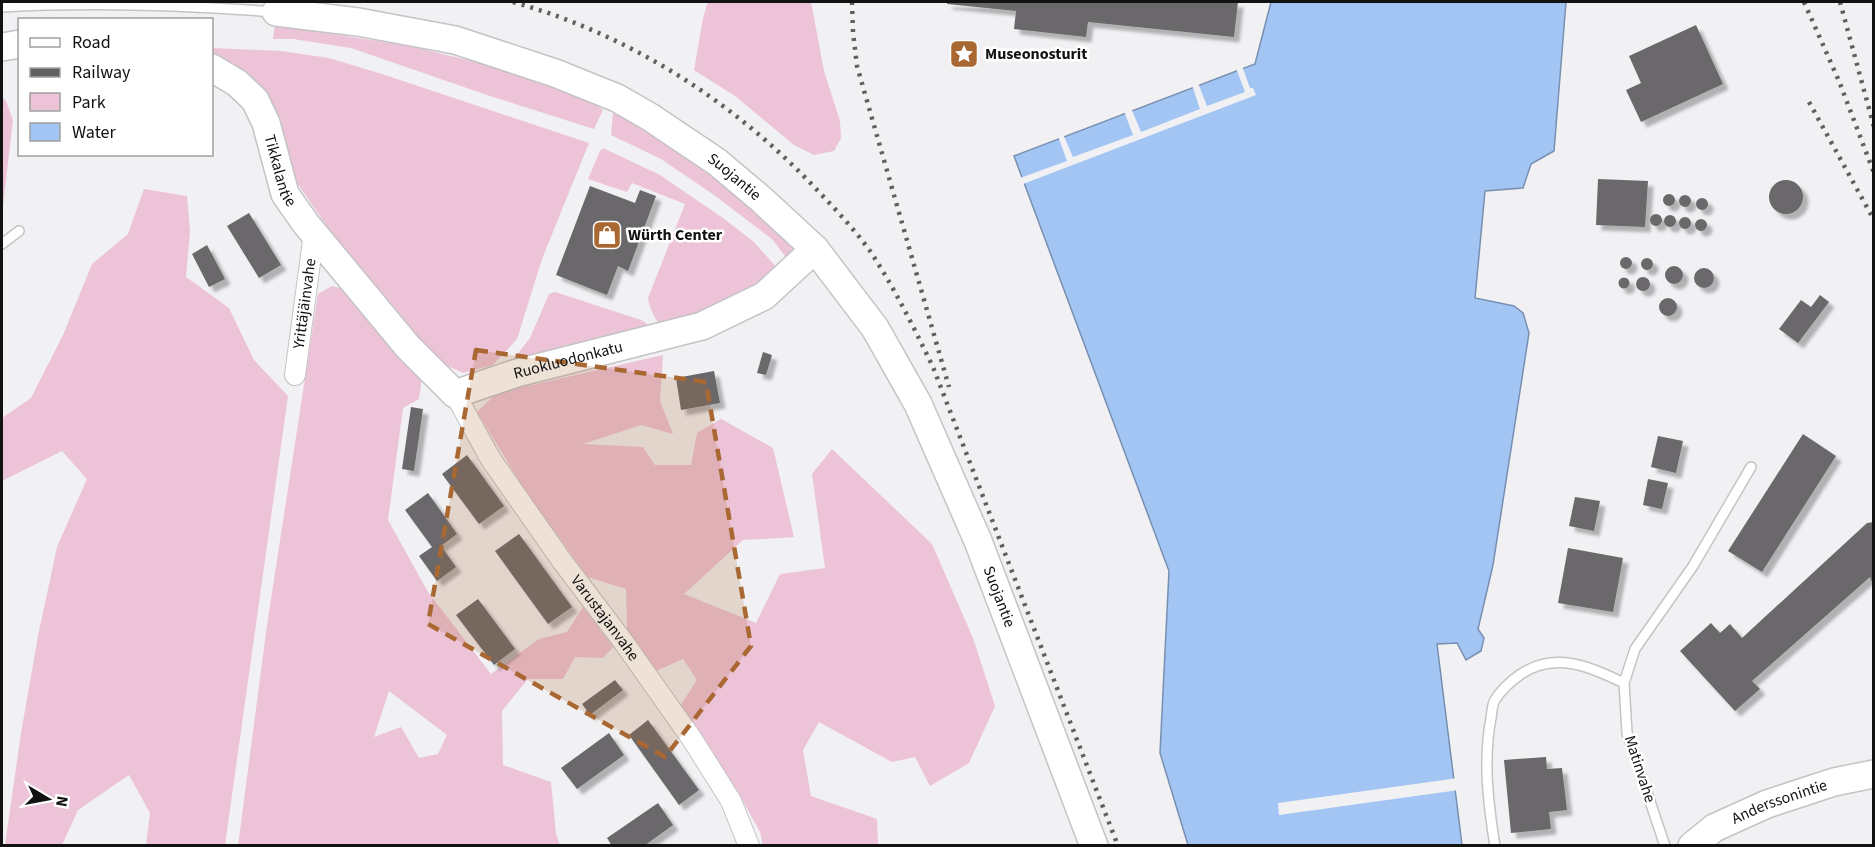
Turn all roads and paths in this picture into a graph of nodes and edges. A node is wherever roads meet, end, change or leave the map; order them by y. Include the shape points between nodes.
1 (2, 7) edge
2 (276, 12) joint
3 (18, 44) edge
4 (2, 47) edge
5 (213, 69) edge
6 (19, 231) dead end
7 (314, 233) junction
8 (2, 244) edge
9 (815, 249) junction
10 (295, 375) dead end
11 (455, 394) junction
12 (1751, 467) dead end
13 (1624, 683) junction
14 (1874, 774) edge
15 (749, 846) edge
16 (1094, 846) edge
17 (1495, 846) edge
18 (1665, 846) edge
19 (1692, 846) edge

1 - 2 lane, Suojantie via 119,4
2 - 9 street, Suojantie via 455,40 618,98 717,162
3 - 4 street
5 - 7 street, Tikkalantie via 255,100 266,123 285,194
6 - 8 lane
7 - 10 street, Yrittäjäinvahe
7 - 11 street, Tikkalantie via 408,347
9 - 11 street, Ruokluodonkatu via 764,296 702,326 517,373
9 - 16 street, Suojantie via 875,328 918,404 978,541
11 - 15 street, Varustajanvahe via 490,458 692,739 731,801
12 - 13 lane, Matinvahe via 1693,566 1635,649
13 - 17 lane via 1595,669 1548,661 1511,681 1494,701 1487,738 1487,799
13 - 18 lane, Matinvahe via 1627,733
14 - 19 street, Anderssonintie via 1834,782 1767,804 1714,828

